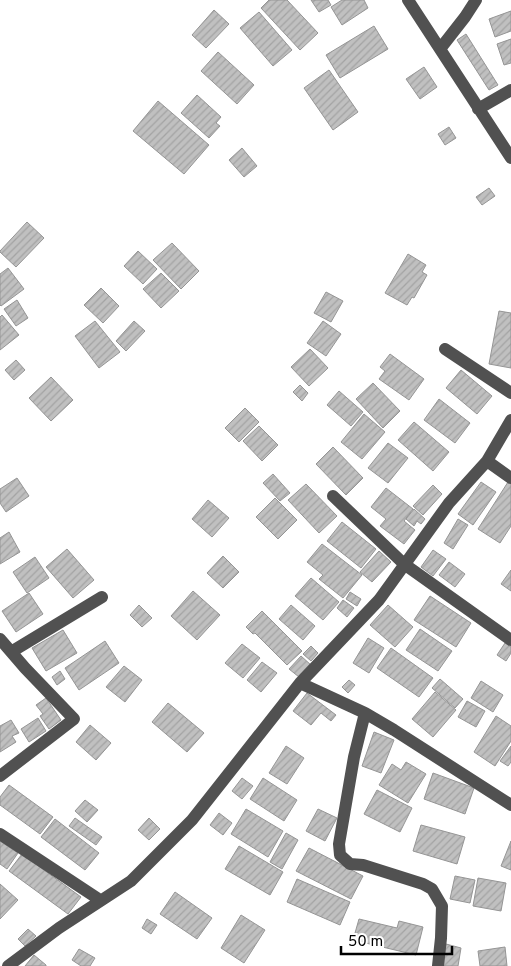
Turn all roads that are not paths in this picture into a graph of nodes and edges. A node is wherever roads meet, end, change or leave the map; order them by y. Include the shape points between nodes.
1 (408, 0) edge
2 (476, 0) edge
3 (440, 49) junction
4 (511, 90) edge
5 (478, 109) junction
6 (511, 158) edge
7 (445, 349) dead end
8 (511, 394) edge
9 (511, 420) edge
10 (487, 461) junction
11 (511, 478) edge
12 (333, 496) dead end
13 (404, 564) junction
14 (102, 597) dead end
15 (0, 639) edge
16 (511, 640) edge
17 (11, 652) junction
18 (300, 683) junction
19 (365, 713) junction
20 (0, 776) edge
21 (511, 805) edge
22 (0, 834) edge
23 (100, 900) junction
24 (8, 966) edge
25 (438, 966) edge

1 - 3 street
2 - 3 street
3 - 5 street
4 - 5 street
5 - 6 street
7 - 8 street
9 - 10 street
10 - 11 street
10 - 13 street via 449,502
12 - 13 street
13 - 16 street
13 - 18 street via 380,600
14 - 17 street
15 - 17 street
17 - 20 street via 74,720
18 - 19 street
18 - 23 street via 192,820 131,881
19 - 21 street
19 - 25 street via 354,757 339,844 340,855 350,864 363,865 432,889 442,906
22 - 23 street
23 - 24 street

